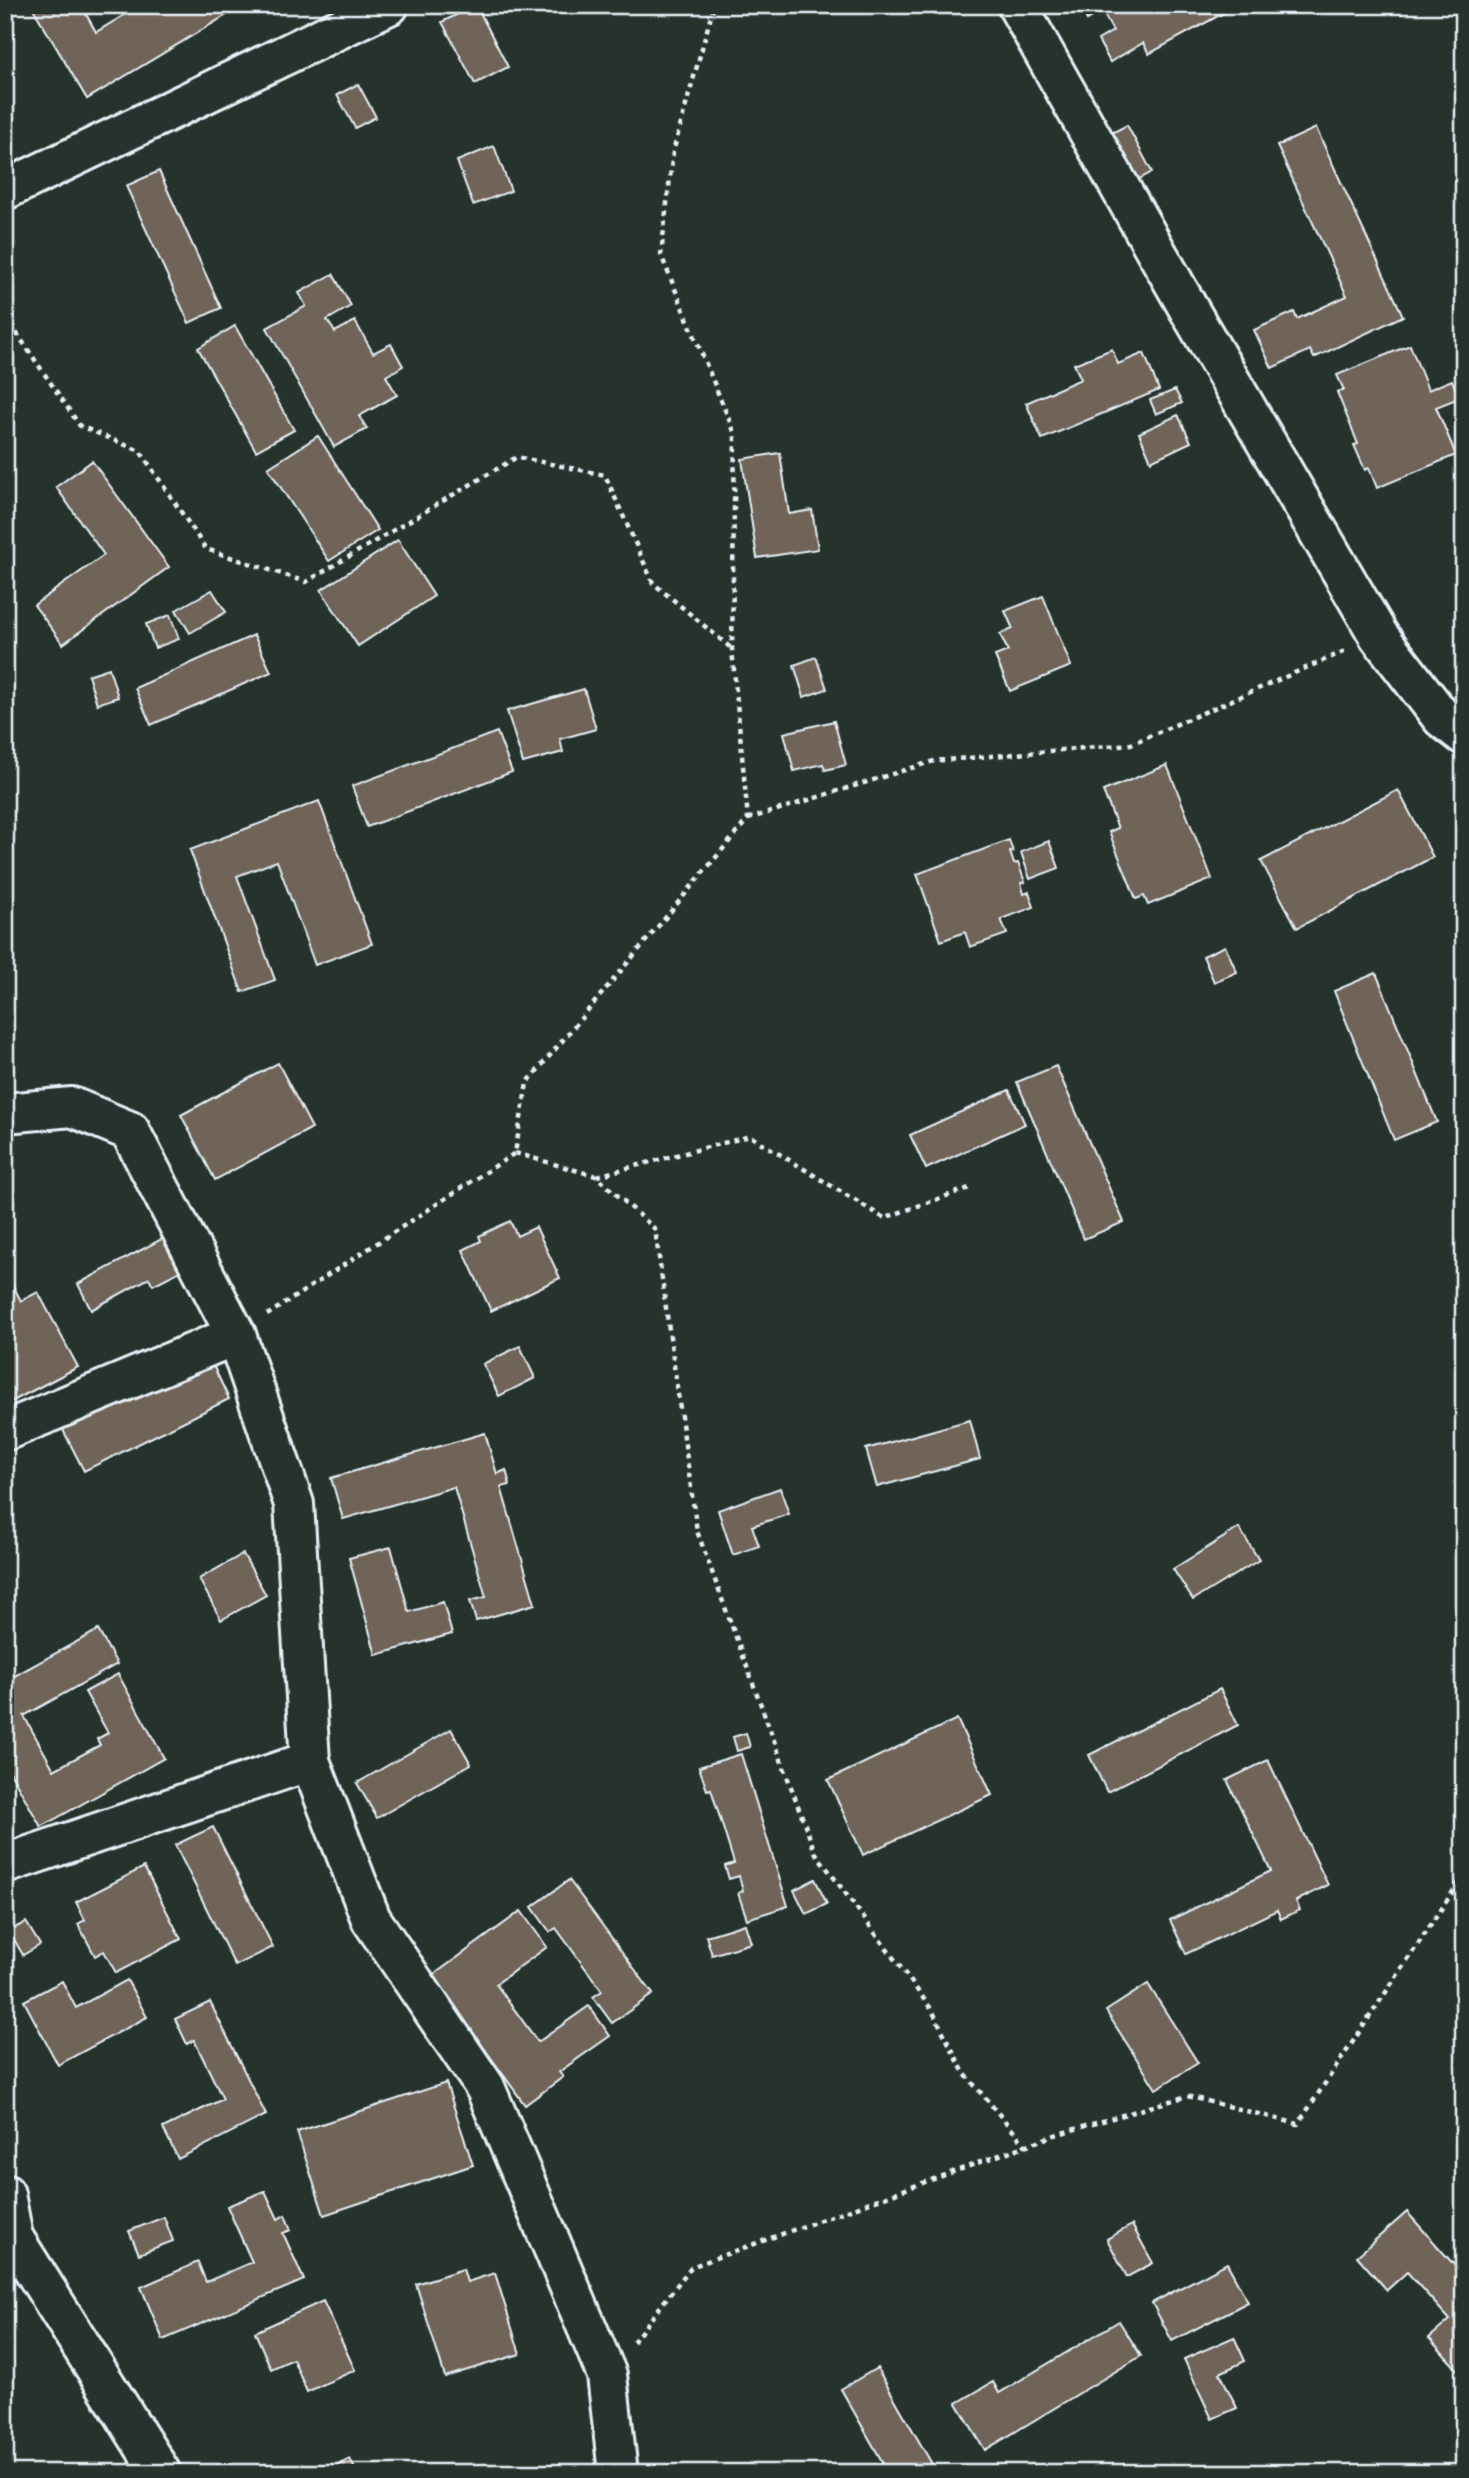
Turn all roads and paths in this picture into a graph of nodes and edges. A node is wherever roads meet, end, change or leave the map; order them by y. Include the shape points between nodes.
1 (389, 5) edge
2 (714, 5) edge
3 (1017, 5) edge
4 (5, 190) edge
5 (5, 316) edge
6 (1379, 636) junction
7 (732, 649) junction
8 (1464, 735) edge
9 (748, 819) junction
10 (5, 1113) edge
11 (515, 1153) junction
12 (596, 1176) junction
13 (972, 1187) dead end
14 (236, 1335) junction
15 (5, 1430) edge
16 (310, 1761) junction
17 (5, 1864) edge
18 (1464, 1875) edge
19 (1026, 2146) junction
20 (5, 2193) edge
21 (9, 2248) edge
22 (607, 2375) junction
23 (161, 2473) edge
24 (618, 2473) edge

1 - 4 street
2 - 7 path via 673,152 661,254 734,435
3 - 6 street
5 - 7 path via 80,426 139,451 206,549 306,582 517,457 605,475 653,583
6 - 8 street via 1442,718
6 - 9 path via 1131,744 933,761
7 - 9 path
9 - 11 path via 527,1083
10 - 14 street via 72,1107 130,1131
11 - 12 path
11 - 14 path
12 - 13 path via 751,1136 884,1218
12 - 19 path via 654,1229 697,1531 815,1852 932,2010 964,2073
14 - 15 street
14 - 16 street via 295,1504
16 - 17 street
16 - 22 street via 371,1919 485,2087
18 - 19 path via 1298,2124 1186,2096
19 - 22 path via 691,2267
20 - 21 street
21 - 23 street
22 - 24 street

